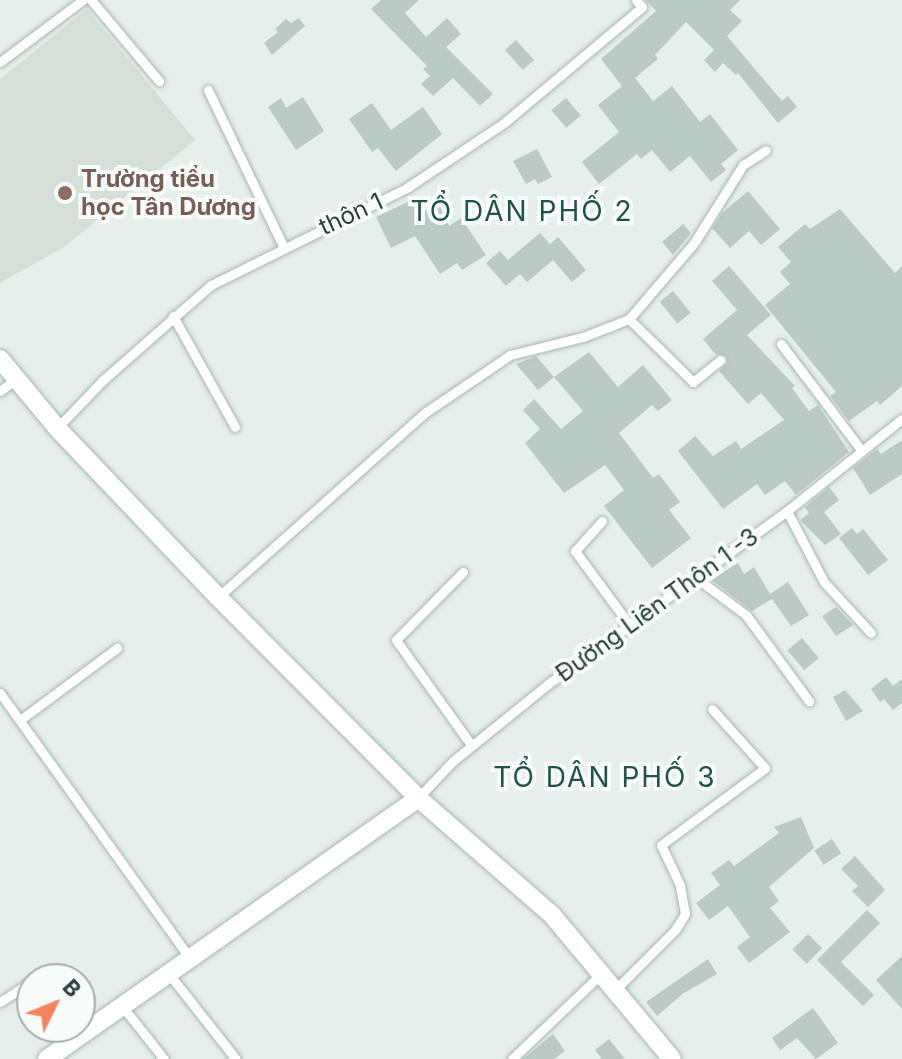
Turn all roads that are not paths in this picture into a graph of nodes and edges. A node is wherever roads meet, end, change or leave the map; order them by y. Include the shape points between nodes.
1 (83, 0) edge
2 (91, 0) edge
3 (636, 0) edge
4 (0, 62) edge
5 (159, 81) dead end
6 (208, 90) dead end
7 (766, 150) dead end
8 (283, 246) junction
9 (173, 316) junction
10 (629, 319) junction
11 (781, 344) dead end
12 (0, 359) edge
13 (720, 360) dead end
14 (16, 379) junction
15 (0, 391) edge
16 (902, 419) edge
17 (235, 427) dead end
18 (57, 428) junction
19 (862, 451) junction
20 (787, 511) junction
21 (602, 521) dead end
22 (463, 572) dead end
23 (695, 577) junction
24 (218, 597) junction
25 (628, 623) junction
26 (871, 633) dead end
27 (117, 648) dead end
28 (0, 693) edge
29 (809, 701) dead end
30 (712, 709) dead end
31 (20, 720) junction
32 (472, 746) junction
33 (418, 798) junction
34 (190, 958) junction
35 (602, 973) junction
36 (169, 974) junction
37 (616, 989) junction
38 (122, 1006) junction
39 (47, 1059) edge
40 (164, 1059) edge
41 (236, 1059) edge
42 (512, 1059) edge
43 (672, 1059) edge

1 - 4 lane
2 - 5 lane
3 - 8 lane, thôn 1 via 642,7 505,122 408,187
6 - 8 lane
7 - 10 lane via 743,165 694,243
8 - 9 lane, thôn 1 via 211,285
9 - 17 lane
9 - 18 lane, thôn 1
10 - 13 lane via 693,382
10 - 24 lane via 510,355 426,412
11 - 19 lane
12 - 14 street
14 - 15 lane
14 - 18 street
16 - 19 lane, Đường Liên Thôn 1 -3
18 - 24 street
19 - 20 lane, Đường Liên Thôn 1 -3
20 - 23 lane, Đường Liên Thôn 1 -3
20 - 26 lane via 824,582
21 - 25 lane via 575,551
22 - 32 lane via 396,640
23 - 25 lane, Đường Liên Thôn 1 -3
23 - 29 lane via 746,615
24 - 33 street
25 - 32 lane, Đường Liên Thôn 1 -3
27 - 31 lane
28 - 31 lane
30 - 37 lane via 765,768 661,845 680,885 685,914
31 - 34 lane
32 - 33 lane, Đường Liên Thôn 1 -3
33 - 34 street
33 - 35 street via 552,915
34 - 36 street
35 - 37 street
35 - 42 lane
36 - 38 street
36 - 41 lane
37 - 43 street
38 - 39 street
38 - 40 lane

